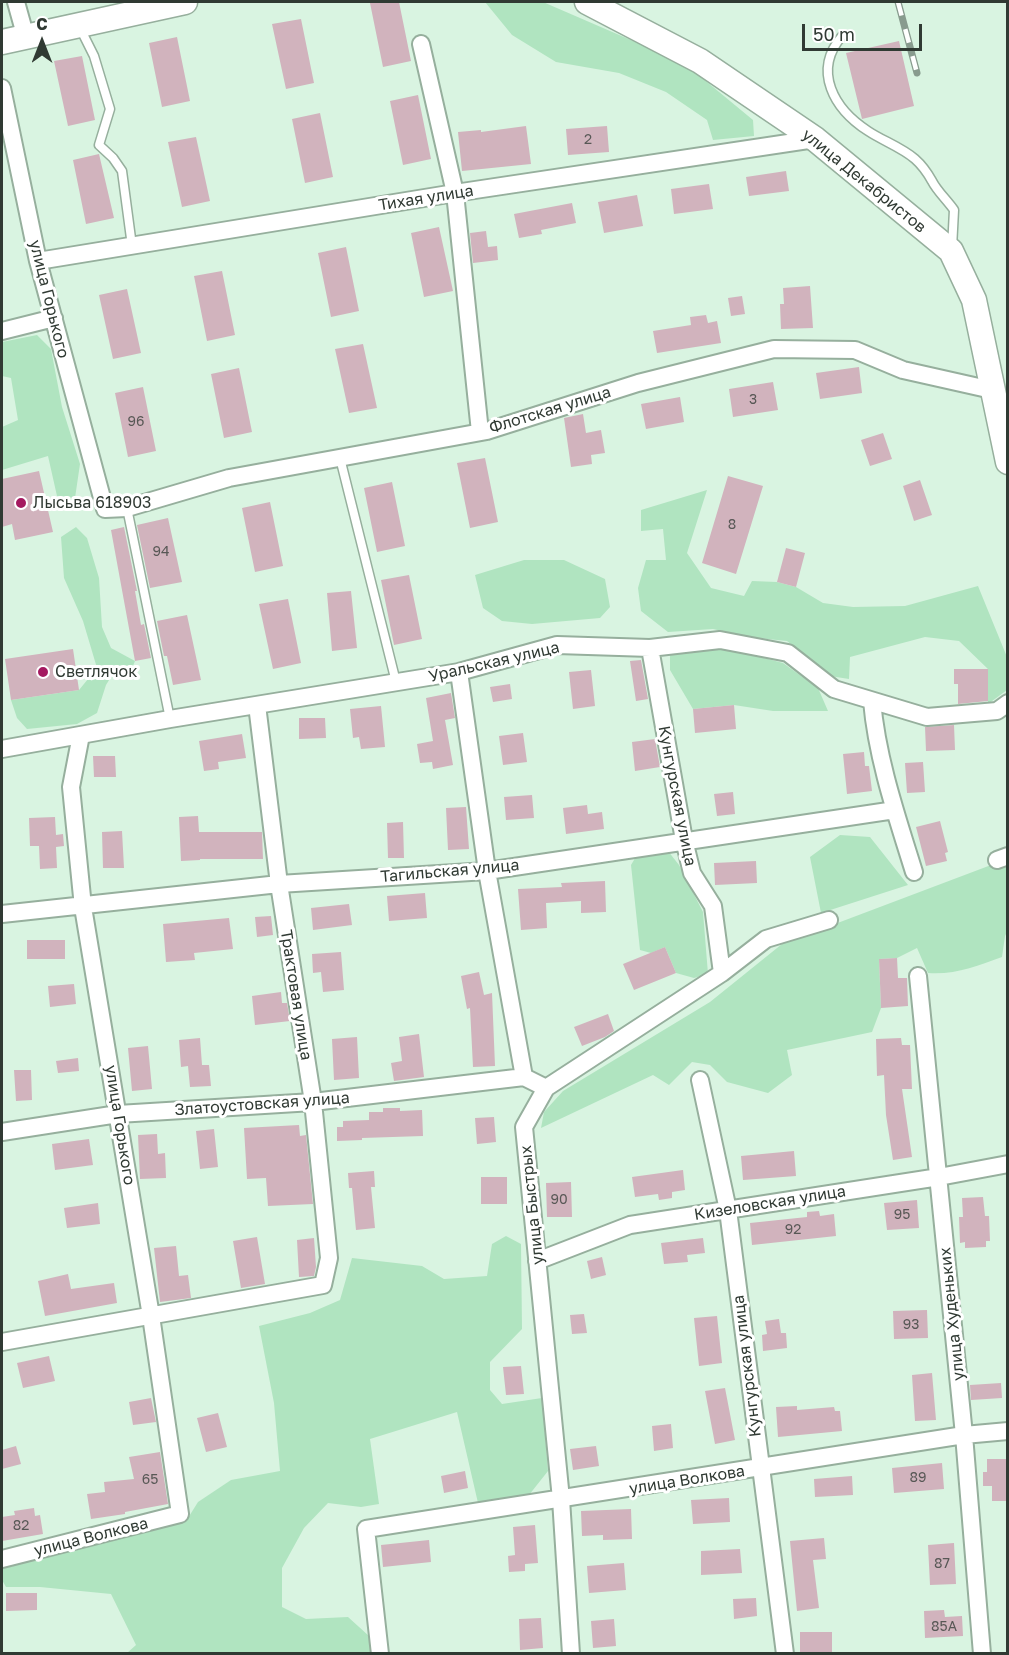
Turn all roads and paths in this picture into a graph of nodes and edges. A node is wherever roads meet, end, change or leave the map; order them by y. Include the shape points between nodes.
1 (16, 2) edge
2 (185, 2) edge
3 (587, 2) edge
4 (79, 26) junction
5 (842, 36) dead end
6 (26, 38) junction
7 (2, 42) edge
8 (420, 44) dead end
9 (2, 88) edge
10 (815, 139) junction
11 (455, 193) junction
12 (132, 246) junction
13 (951, 251) junction
14 (38, 261) junction
15 (54, 318) junction
16 (2, 331) edge
17 (993, 390) junction
18 (480, 432) junction
19 (340, 458) junction
20 (1008, 462) edge
21 (105, 508) joint
22 (127, 508) junction
23 (650, 648) junction
24 (459, 672) junction
25 (396, 682) junction
26 (872, 701) junction
27 (1008, 703) edge
28 (257, 705) junction
29 (170, 719) junction
30 (81, 735) junction
31 (2, 749) edge
32 (895, 810) junction
33 (684, 840) junction
34 (487, 871) junction
35 (914, 872) dead end
36 (279, 884) junction
37 (83, 907) junction
38 (2, 914) edge
39 (829, 920) dead end
40 (722, 973) junction
41 (918, 975) dead end
42 (524, 1077) junction
43 (700, 1080) dead end
44 (546, 1089) junction
45 (313, 1102) junction
46 (118, 1113) junction
47 (2, 1132) edge
48 (1008, 1164) edge
49 (939, 1177) junction
50 (728, 1210) junction
51 (537, 1261) junction
52 (151, 1316) junction
53 (2, 1342) edge
54 (1008, 1431) edge
55 (964, 1435) junction
56 (760, 1469) junction
57 (561, 1499) junction
58 (180, 1514) joint
59 (2, 1559) edge
60 (380, 1653) edge
61 (571, 1653) edge
62 (785, 1653) edge
63 (982, 1653) edge

1 - 6 street
2 - 4 street
3 - 10 street, улица Декабристов via 700,61
4 - 6 street
4 - 12 lane via 94,56 110,109 99,145 122,171
5 - 13 lane via 827,65 836,97 844,112 856,122 913,157 928,172 954,210
6 - 7 street
8 - 11 street
9 - 14 street, улица Горького
10 - 11 street, Тихая улица
10 - 13 street, улица Декабристов
11 - 12 street, Тихая улица
11 - 18 street
12 - 14 street, Тихая улица
13 - 17 street, улица Декабристов via 974,300
14 - 15 street, улица Горького
15 - 16 street
15 - 21 street, улица Горького
17 - 18 street, Флотская улица via 903,370 855,350 774,349 638,383
17 - 20 street, улица Декабристов
18 - 19 street, Флотская улица
19 - 22 street, Флотская улица via 229,478
19 - 25 lane
21 - 22 street, Флотская улица
22 - 29 lane
23 - 24 street, Уральская улица via 557,645
23 - 26 street, Уральская улица via 720,640 788,653 834,689
23 - 33 street, Кунгурская улица
24 - 25 street, Уральская улица
24 - 34 street
25 - 28 street, Уральская улица
26 - 27 street, Уральская улица via 927,717 997,711
26 - 32 street
28 - 29 street, Уральская улица
28 - 36 street, Трактовая улица
29 - 30 street, Уральская улица
30 - 31 street, Уральская улица
30 - 37 street, улица Горького via 71,788
32 - 33 street, Тагильская улица
32 - 35 street
33 - 34 street, Тагильская улица
33 - 40 street, Кунгурская улица via 692,873 713,906
34 - 36 street, Тагильская улица
34 - 42 street
36 - 37 street, Тагильская улица
36 - 45 street, Трактовая улица
37 - 38 street, Тагильская улица
37 - 46 street, улица Горького
39 - 40 street via 766,939
40 - 44 street
41 - 49 street, улица Худеньких
42 - 44 street
42 - 45 street, Златоустовская улица
43 - 50 street, Кунгурская улица
44 - 51 street, улица Быстрых via 524,1127
45 - 46 street, Златоустовская улица
45 - 52 street, Трактовая улица via 329,1258 323,1285
46 - 47 street, Златоустовская улица
46 - 52 street, улица Горького
48 - 49 street, Кизеловская улица
49 - 50 street, Кизеловская улица
49 - 55 street, улица Худеньких
50 - 51 street, Кизеловская улица via 630,1225
50 - 56 street, Кунгурская улица
51 - 57 street, улица Быстрых
52 - 53 street
52 - 58 street, улица Горького
54 - 55 street, улица Волкова
55 - 56 street, улица Волкова
55 - 63 street, улица Худеньких
56 - 57 street, улица Волкова
56 - 62 street, Кунгурская улица
57 - 60 street, улица Волкова via 366,1529
57 - 61 street, улица Быстрых
58 - 59 street, улица Волкова

